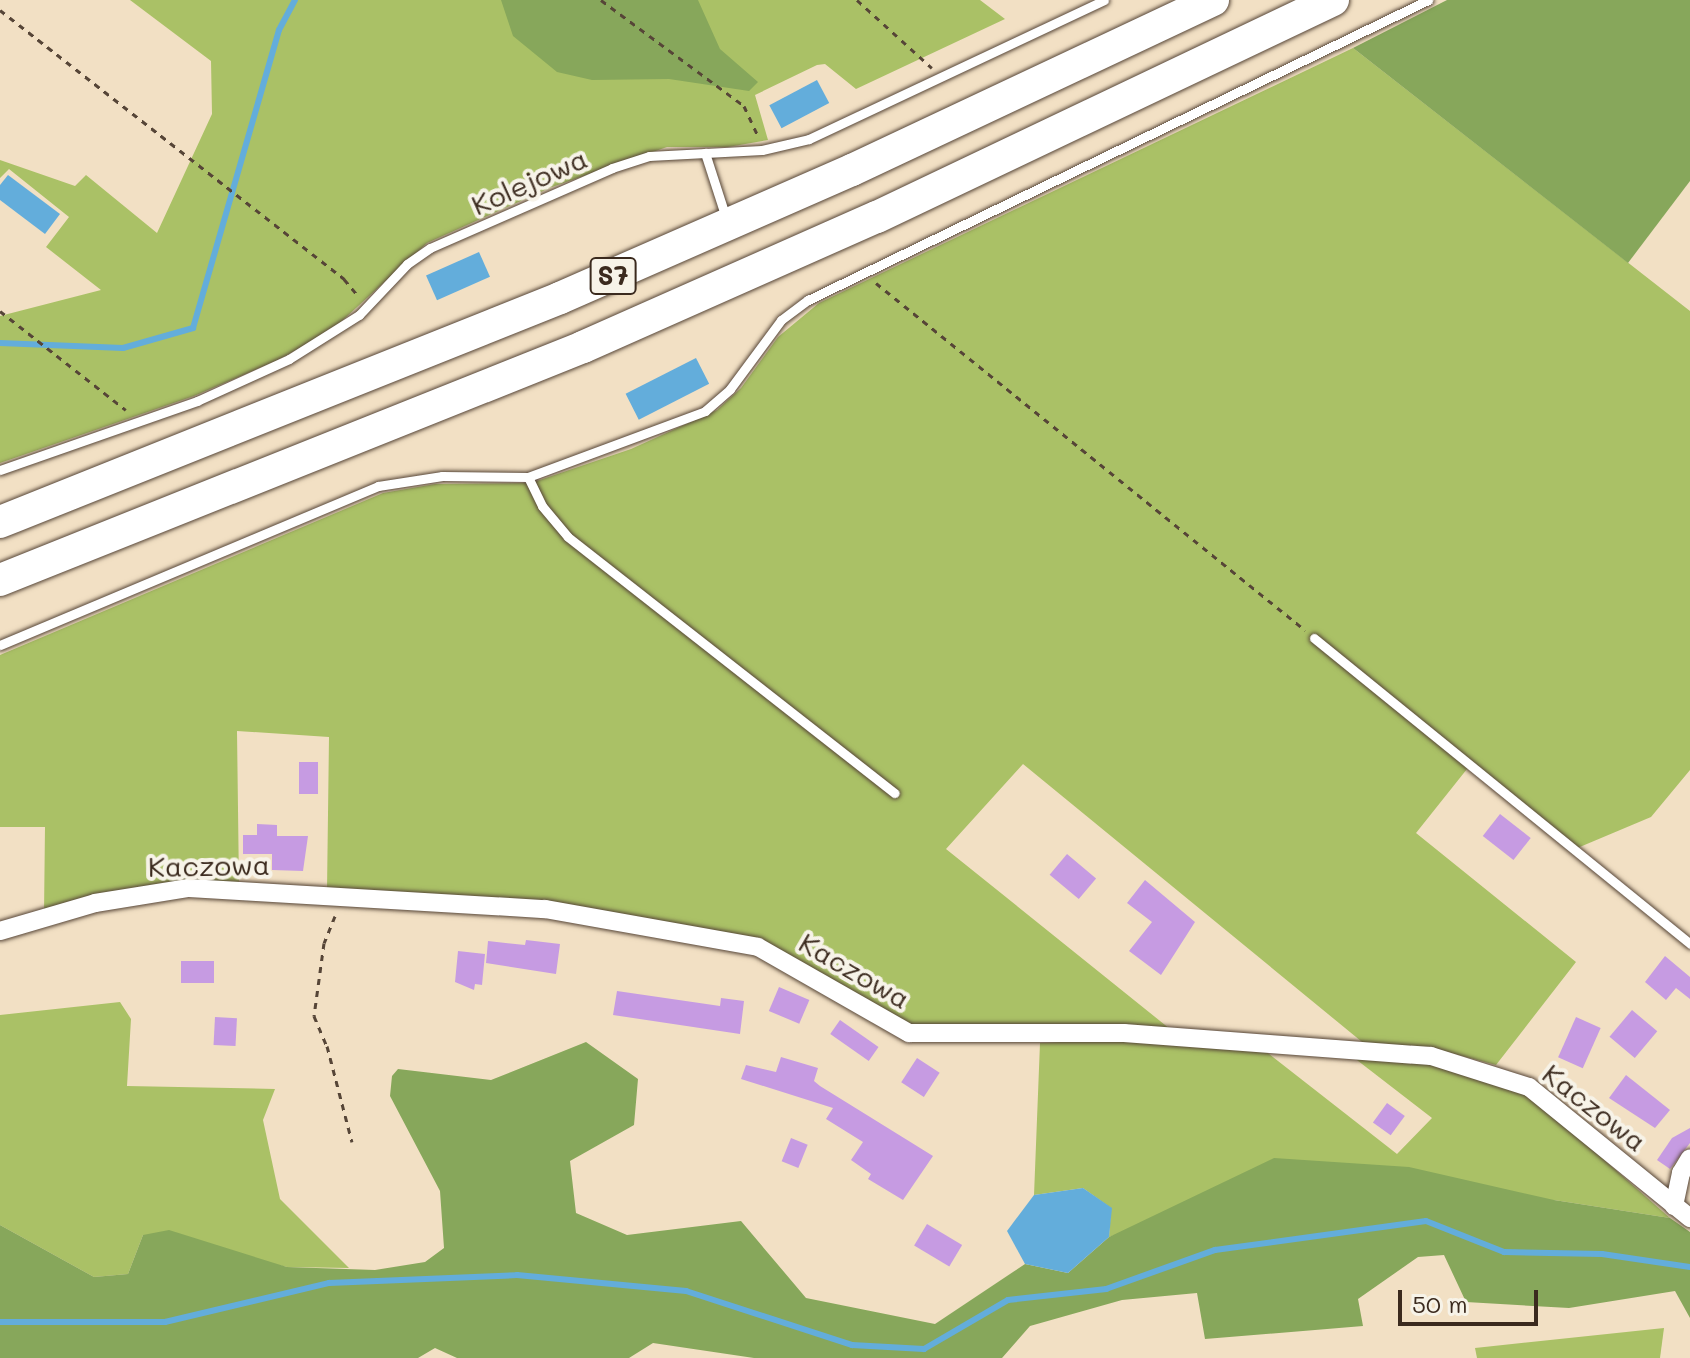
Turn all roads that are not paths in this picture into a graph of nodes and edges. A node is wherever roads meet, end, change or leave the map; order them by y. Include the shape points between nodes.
1 (1104, 0) edge
2 (1213, 0) edge
3 (1333, 0) edge
4 (1428, 0) edge
5 (705, 153) junction
6 (729, 225) junction
7 (0, 470) edge
8 (528, 477) junction
9 (159, 519) junction
10 (0, 522) edge
11 (0, 580) edge
12 (0, 599) edge
13 (1314, 638) road end
14 (0, 645) edge
15 (894, 793) dead end
16 (0, 931) edge
17 (1690, 944) edge
18 (1690, 1158) edge
19 (1674, 1206) junction
20 (1690, 1218) edge

1 - 5 lane, Kolejowa via 809,139 762,150
2 - 6 highway, S7
3 - 9 highway, S7 via 752,273
4 - 8 lane via 808,300 781,320 730,389 705,411
5 - 6 lane
5 - 7 lane, Kolejowa via 649,156 612,168 430,248 329,338 289,359 140,421
6 - 10 highway, S7 via 330,394
8 - 14 lane via 442,476 378,486
8 - 15 lane via 542,506 568,537
9 - 11 highway, S7
9 - 12 highway
13 - 17 lane
16 - 19 street, Kaczowa via 95,903 171,890 344,894 545,909 758,947 909,1033 1124,1033 1431,1056 1529,1087
18 - 19 street
19 - 20 street, Kaczowa

